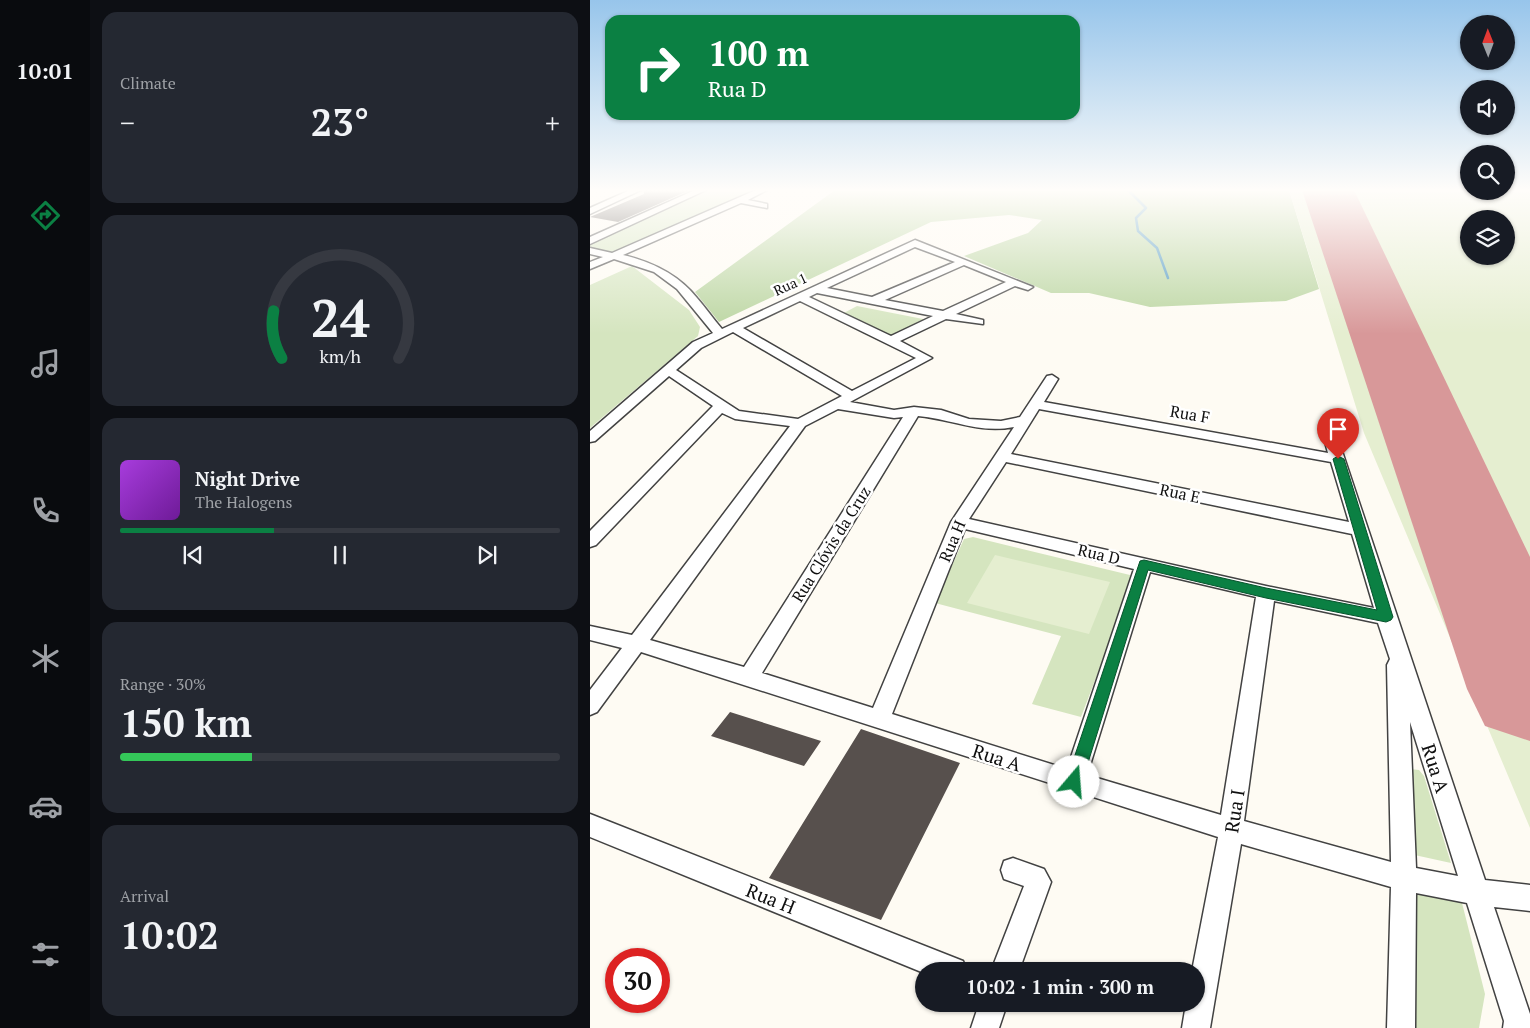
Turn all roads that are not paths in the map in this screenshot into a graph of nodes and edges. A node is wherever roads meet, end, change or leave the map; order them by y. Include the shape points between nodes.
1 (655, 238) edge
2 (590, 251) edge
3 (614, 256) junction
4 (963, 262) junction
5 (590, 266) edge
6 (1015, 282) junction
7 (1028, 287) dead end
8 (814, 289) junction
9 (799, 296) junction
10 (873, 301) junction
11 (944, 315) junction
12 (979, 322) dead end
13 (734, 328) junction
14 (720, 334) junction
15 (890, 341) junction
16 (668, 370) junction
17 (1052, 379) dead end
18 (851, 396) junction
19 (835, 404) junction
20 (1034, 404) junction
21 (721, 406) junction
22 (914, 411) junction
23 (1022, 421) junction
24 (800, 423) junction
25 (1328, 427) dead end
26 (590, 438) edge
27 (1000, 456) junction
28 (1338, 459) junction
29 (959, 522) junction
30 (1361, 530) junction
31 (590, 541) edge
32 (1144, 564) junction
33 (1266, 593) junction
34 (1386, 617) junction
35 (590, 634) edge
36 (638, 644) junction
37 (1396, 644) junction
38 (749, 677) junction
39 (590, 706) edge
40 (880, 718) junction
41 (1074, 782) junction
42 (590, 825) edge
43 (1231, 830) junction
44 (1013, 870) dead end
45 (1404, 878) junction
46 (1476, 892) junction
47 (1530, 898) edge
48 (931, 962) edge
49 (1008, 962) edge
50 (991, 1012) edge
51 (984, 1028) edge
52 (1196, 1028) edge
53 (1401, 1028) edge
54 (1517, 1028) edge

1 - 3 street
2 - 3 street
3 - 5 street
3 - 14 street via 645,263 672,278
4 - 6 street, Rua 1
4 - 8 street, Rua 1 via 915,243
4 - 10 street
6 - 7 street, Rua 1
6 - 11 street
8 - 9 street, Rua 1
8 - 10 street
9 - 13 street, Rua 1
9 - 15 street
10 - 11 street
11 - 12 street
11 - 15 street
13 - 14 street, Rua 1
13 - 18 street
14 - 16 street, Rua 1 via 698,345
15 - 18 street via 926,358
16 - 21 street
16 - 26 street, Rua 1
17 - 20 street, Rua H
18 - 19 street
19 - 22 street via 894,414
19 - 24 street
20 - 23 street, Rua H
20 - 28 street, Rua F
21 - 24 street via 735,415
21 - 31 street
22 - 23 street via 940,414 967,423
22 - 38 street, Rua Clóvis da Cruz
23 - 27 street, Rua H
24 - 36 street
25 - 28 street, Rua A
27 - 29 street, Rua H
27 - 30 street, Rua E
28 - 30 street, Rua A
29 - 32 street, Rua D
29 - 40 street, Rua H
30 - 34 street, Rua A
32 - 33 street, Rua D
32 - 41 street
33 - 34 street, Rua D
33 - 43 street, Rua I
34 - 37 street, Rua A
35 - 36 street, Rua A
36 - 38 street, Rua A
36 - 39 street
37 - 45 street, Rua A
37 - 46 street, Rua A
38 - 40 street, Rua A
40 - 41 street, Rua A
41 - 43 street, Rua A
42 - 48 street, Rua H
43 - 45 street, Rua A
43 - 52 street, Rua I
44 - 49 street via 1038,882
45 - 46 street, Rua A
45 - 53 street, Rua A
46 - 47 street, Rua A
46 - 54 street, Rua A via 1518,1021
50 - 51 street

